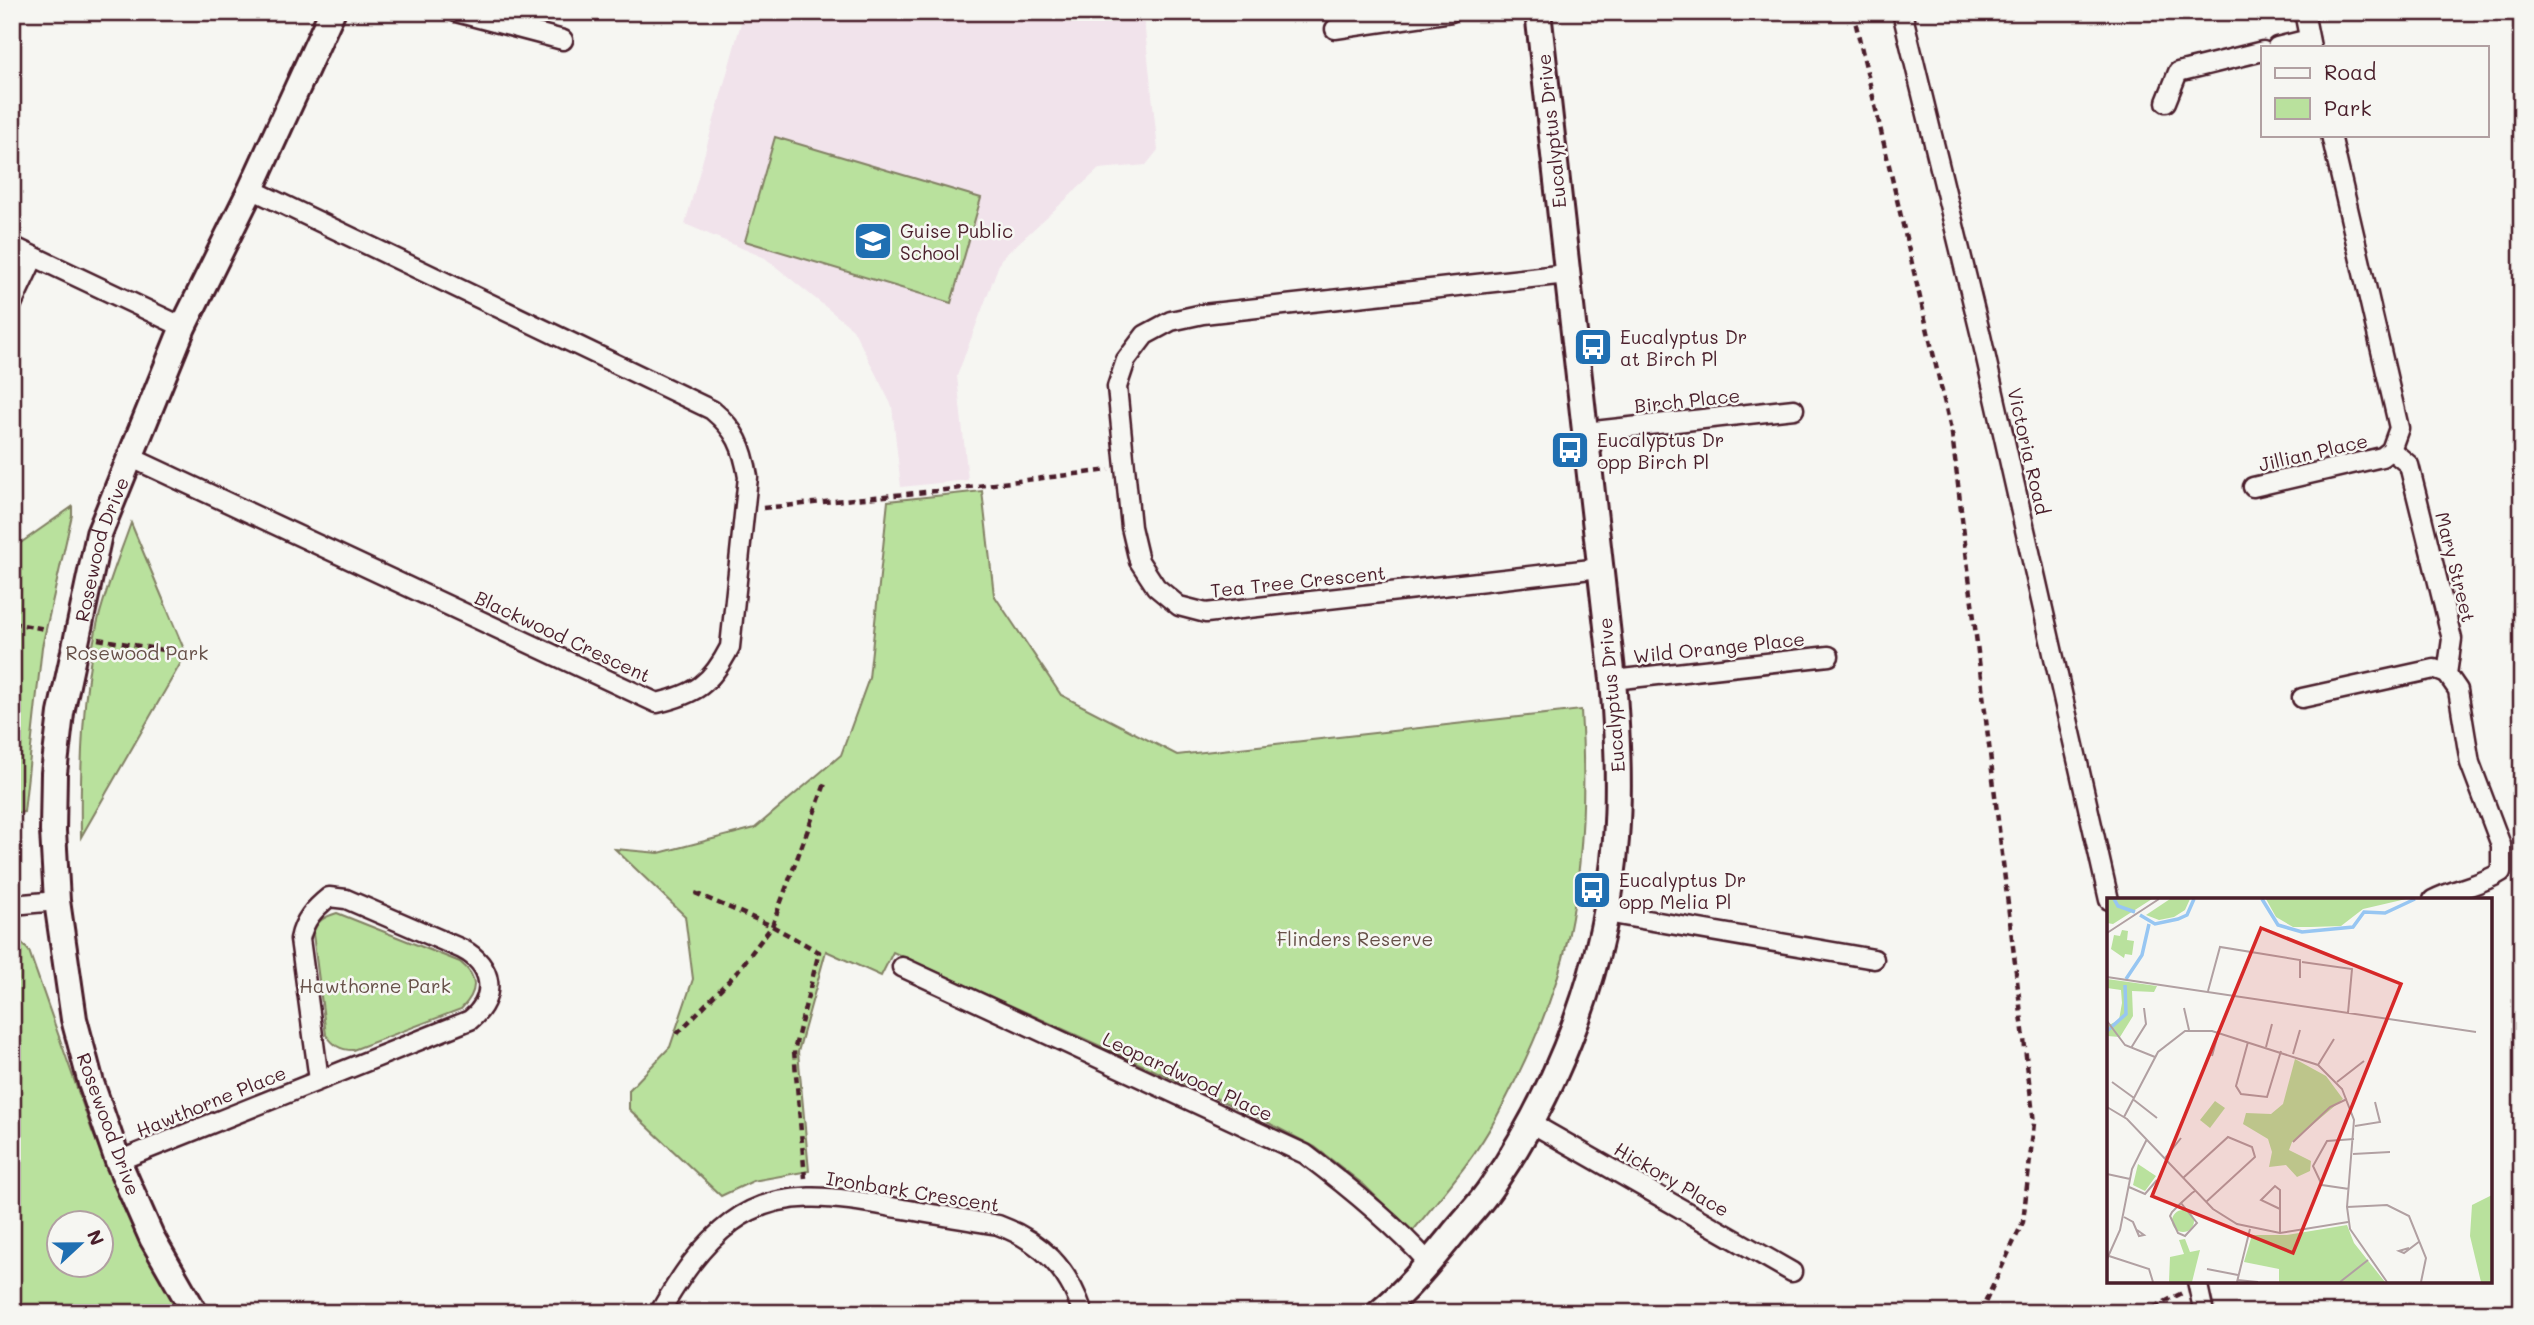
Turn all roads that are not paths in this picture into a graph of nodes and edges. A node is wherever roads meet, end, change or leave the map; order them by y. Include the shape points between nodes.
1 (332, 12) edge
2 (456, 12) edge
3 (1451, 12) edge
4 (1538, 12) edge
5 (1902, 12) edge
6 (2304, 12) edge
7 (1335, 29) dead end
8 (563, 40) dead end
9 (2310, 43) edge
10 (2285, 46) edge
11 (2261, 51) edge
12 (2166, 102) dead end
13 (2331, 136) edge
14 (251, 189) junction
15 (12, 246) edge
16 (34, 257) junction
17 (1567, 274) junction
18 (12, 304) edge
19 (183, 327) junction
20 (1794, 409) dead end
21 (1585, 432) junction
22 (2386, 454) junction
23 (130, 457) junction
24 (2253, 487) dead end
25 (1600, 568) junction
26 (1829, 656) dead end
27 (2447, 674) junction
28 (1613, 680) junction
29 (2302, 698) dead end
30 (2109, 898) edge
31 (2437, 898) edge
32 (57, 901) junction
33 (12, 905) edge
34 (1606, 913) junction
35 (1874, 959) dead end
36 (902, 967) dead end
37 (319, 1080) junction
38 (1531, 1123) junction
39 (118, 1161) junction
40 (1429, 1263) junction
41 (1792, 1272) dead end
42 (2197, 1283) edge
43 (195, 1313) edge
44 (659, 1313) edge
45 (1083, 1313) edge
46 (1379, 1313) edge
47 (2204, 1313) edge

1 - 14 street, Rosewood Drive
2 - 8 street
3 - 7 street
4 - 17 street, Eucalyptus Drive
5 - 30 street, Victoria Road
6 - 9 street
9 - 10 street
11 - 12 street via 2178,72
13 - 22 street via 2399,428
14 - 19 street, Rosewood Drive
14 - 23 street, Blackwood Crescent via 712,410 729,424 744,452 748,477 730,647 718,671 702,687 657,703
15 - 16 street
16 - 18 street
16 - 19 street
17 - 21 street, Eucalyptus Drive
17 - 25 street, Tea Tree Crescent via 1203,314 1171,321 1145,335 1126,360 1117,387 1131,527 1139,561 1156,587 1179,606 1206,613
19 - 23 street, Rosewood Drive
20 - 21 street, Birch Place
21 - 25 street, Eucalyptus Drive
22 - 24 street, Jillian Place
22 - 27 street, Mary Street via 2409,464 2452,639
23 - 32 street, Rosewood Drive via 99,534 61,713 54,773
25 - 28 street, Eucalyptus Drive
26 - 28 street, Wild Orange Place
27 - 29 street via 2434,669
27 - 31 street via 2458,690 2470,763 2503,860 2501,872 2485,883
28 - 34 street, Eucalyptus Drive via 1619,757 1616,840
32 - 33 street
32 - 39 street, Rosewood Drive via 74,1018
34 - 35 street
34 - 38 street, Eucalyptus Drive via 1574,1026
36 - 40 street, Leopardwood Place via 1305,1154 1349,1187
37 - 37 street, Hawthorne Place via 470,1020 481,1011 489,988 481,964 462,949 346,898 329,897 307,918 300,939
37 - 39 street, Hawthorne Place
38 - 40 street, Eucalyptus Drive via 1491,1188
38 - 41 street, Hickory Place
39 - 43 street, Rosewood Drive via 152,1238
40 - 46 street, Eucalyptus Drive
42 - 47 street
44 - 45 street, Ironbark Crescent via 692,1261 734,1220 767,1204 810,1196 984,1223 1021,1234 1059,1266

